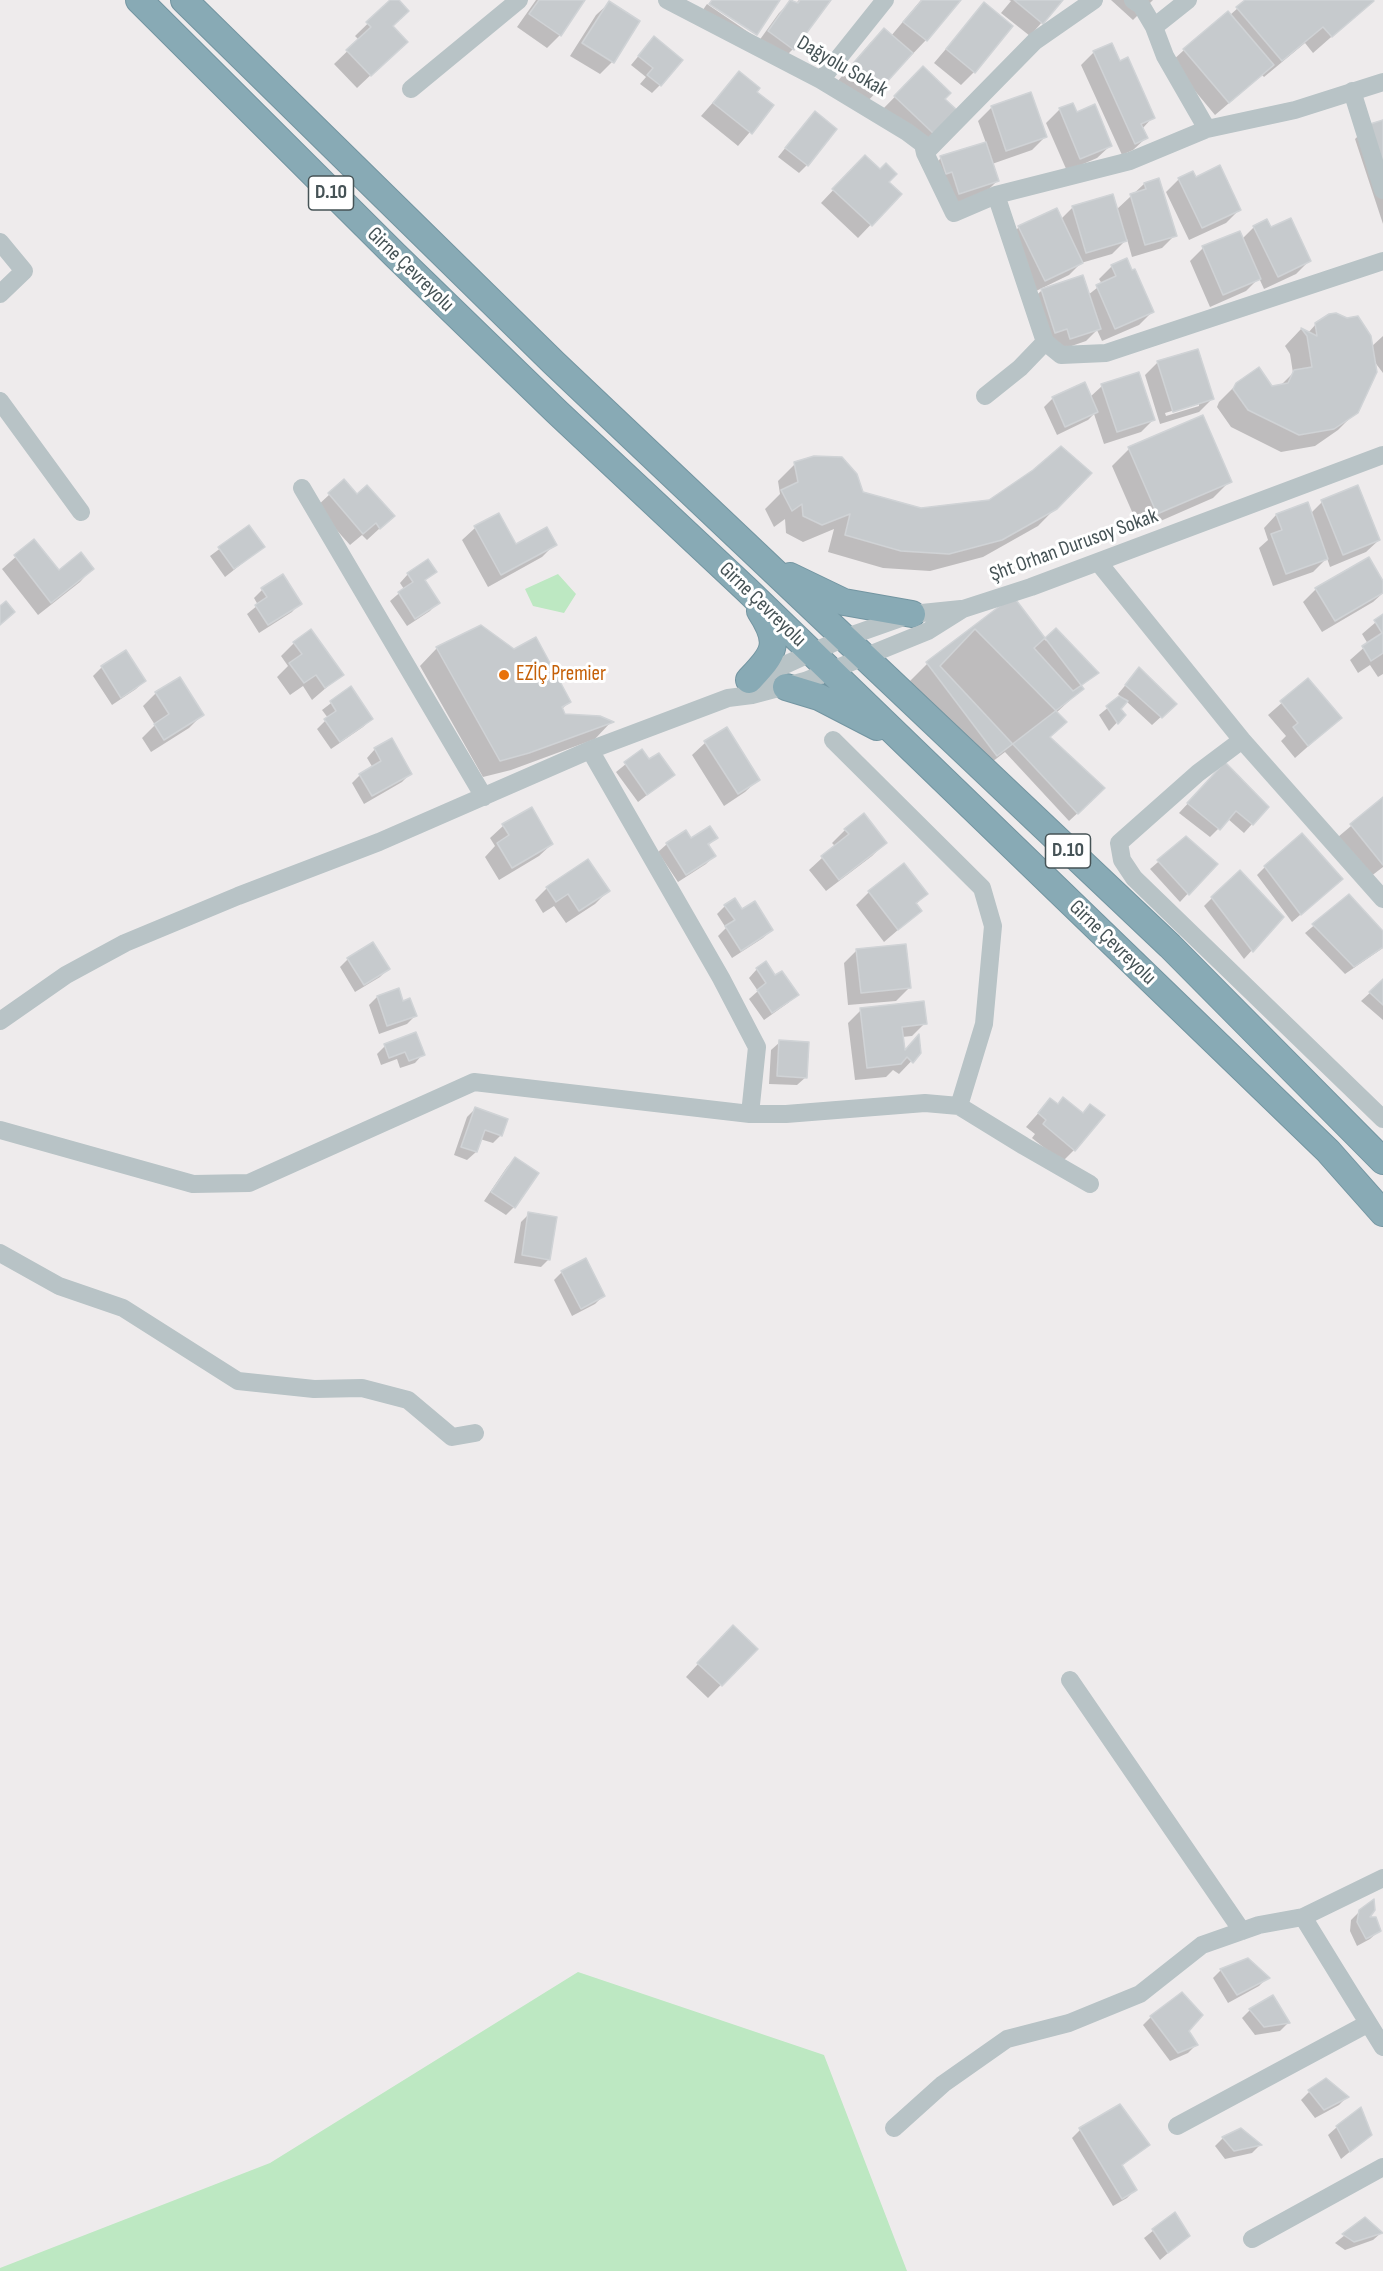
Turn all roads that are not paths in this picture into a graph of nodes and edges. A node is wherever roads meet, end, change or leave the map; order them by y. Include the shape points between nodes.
1 (139, 0) edge
2 (184, 0) edge
3 (519, 0) edge
4 (668, 0) edge
5 (885, 0) edge
6 (1094, 0) edge
7 (1134, 0) edge
8 (1188, 0) edge
9 (1154, 27) junction
10 (821, 80) junction
11 (1383, 82) edge
12 (411, 89) dead end
13 (1352, 91) junction
14 (1208, 129) junction
15 (925, 153) junction
16 (1383, 190) edge
17 (996, 195) junction
18 (0, 242) edge
19 (1383, 261) edge
20 (0, 294) edge
21 (1045, 342) junction
22 (985, 396) dead end
23 (0, 401) edge
24 (1383, 455) edge
25 (302, 488) dead end
26 (81, 512) dead end
27 (1098, 562) junction
28 (768, 566) junction
29 (746, 589) junction
30 (963, 609) junction
31 (912, 614) junction
32 (844, 638) junction
33 (811, 653) junction
34 (864, 658) junction
35 (830, 672) junction
36 (749, 680) junction
37 (786, 687) junction
38 (728, 698) junction
39 (901, 739) junction
40 (833, 740) dead end
41 (1242, 740) junction
42 (590, 750) junction
43 (484, 797) junction
44 (1383, 899) edge
45 (0, 1021) edge
46 (959, 1106) junction
47 (750, 1114) junction
48 (1383, 1119) edge
49 (0, 1130) edge
50 (1383, 1161) edge
51 (1090, 1184) dead end
52 (1383, 1213) edge
53 (0, 1253) edge
54 (475, 1433) dead end
55 (1070, 1680) dead end
56 (1383, 1878) edge
57 (1303, 1917) junction
58 (1242, 1931) junction
59 (1367, 2024) junction
60 (1383, 2047) edge
61 (1177, 2126) dead end
62 (894, 2128) dead end
63 (1383, 2167) edge
64 (1252, 2239) dead end

1 - 29 highway, Girne Çevreyolu / D.10 via 395,255
2 - 28 highway, Girne Çevreyolu / D.10 via 554,363
3 - 12 street
4 - 10 street, Dağyolu Sokak
5 - 10 street
6 - 15 street via 1035,41
7 - 9 street
8 - 9 street
9 - 14 street via 1165,56
10 - 15 street, Dağyolu Sokak via 907,132 923,144
11 - 13 street
13 - 14 street via 1295,110
13 - 16 street
14 - 17 street via 1130,161
15 - 17 street, Dağyolu Sokak via 954,213
17 - 21 street
18 - 20 street via 24,272
19 - 21 street via 1106,353 1061,355
21 - 22 street
23 - 26 street
24 - 27 street, Şht Orhan Durusoy Sokak
25 - 43 street
27 - 30 street, Şht Orhan Durusoy Sokak
27 - 41 street
28 - 31 highway via 844,602
28 - 32 highway, Girne Çevreyolu / D.10
29 - 33 highway, Girne Çevreyolu / D.10
29 - 36 highway via 771,628 774,643 768,659
30 - 31 street
30 - 34 street, Şht Orhan Durusoy Sokak via 928,631
31 - 32 street
32 - 33 street
32 - 34 highway, Girne Çevreyolu / D.10
33 - 35 highway, Girne Çevreyolu / D.10
33 - 36 street
34 - 35 street, Şht Orhan Durusoy Sokak
34 - 50 highway, Girne Çevreyolu / D.10 via 1170,946
35 - 37 street, Şht Orhan Durusoy Sokak
35 - 39 highway, Girne Çevreyolu / D.10
36 - 38 street
37 - 38 street, Şht Orhan Durusoy Sokak
37 - 39 highway via 819,697
38 - 42 street
39 - 52 highway, Girne Çevreyolu / D.10 via 1328,1151
40 - 46 street via 982,888 993,926 984,1024
41 - 44 street
41 - 48 street via 1119,843 1122,860 1134,878
42 - 43 street
42 - 47 street via 757,1047
43 - 45 street via 125,943 66,975
46 - 47 street via 925,1103
46 - 51 street
47 - 49 street via 474,1082 249,1183 216,1184 193,1184
53 - 54 street via 59,1286 123,1308 238,1381 314,1389 363,1388 408,1400 452,1437
55 - 58 street
56 - 57 street
57 - 58 street
57 - 59 street
58 - 62 street via 1202,1946 1140,1994 1069,2023 1007,2039 943,2084
59 - 60 street
59 - 61 street
63 - 64 street

